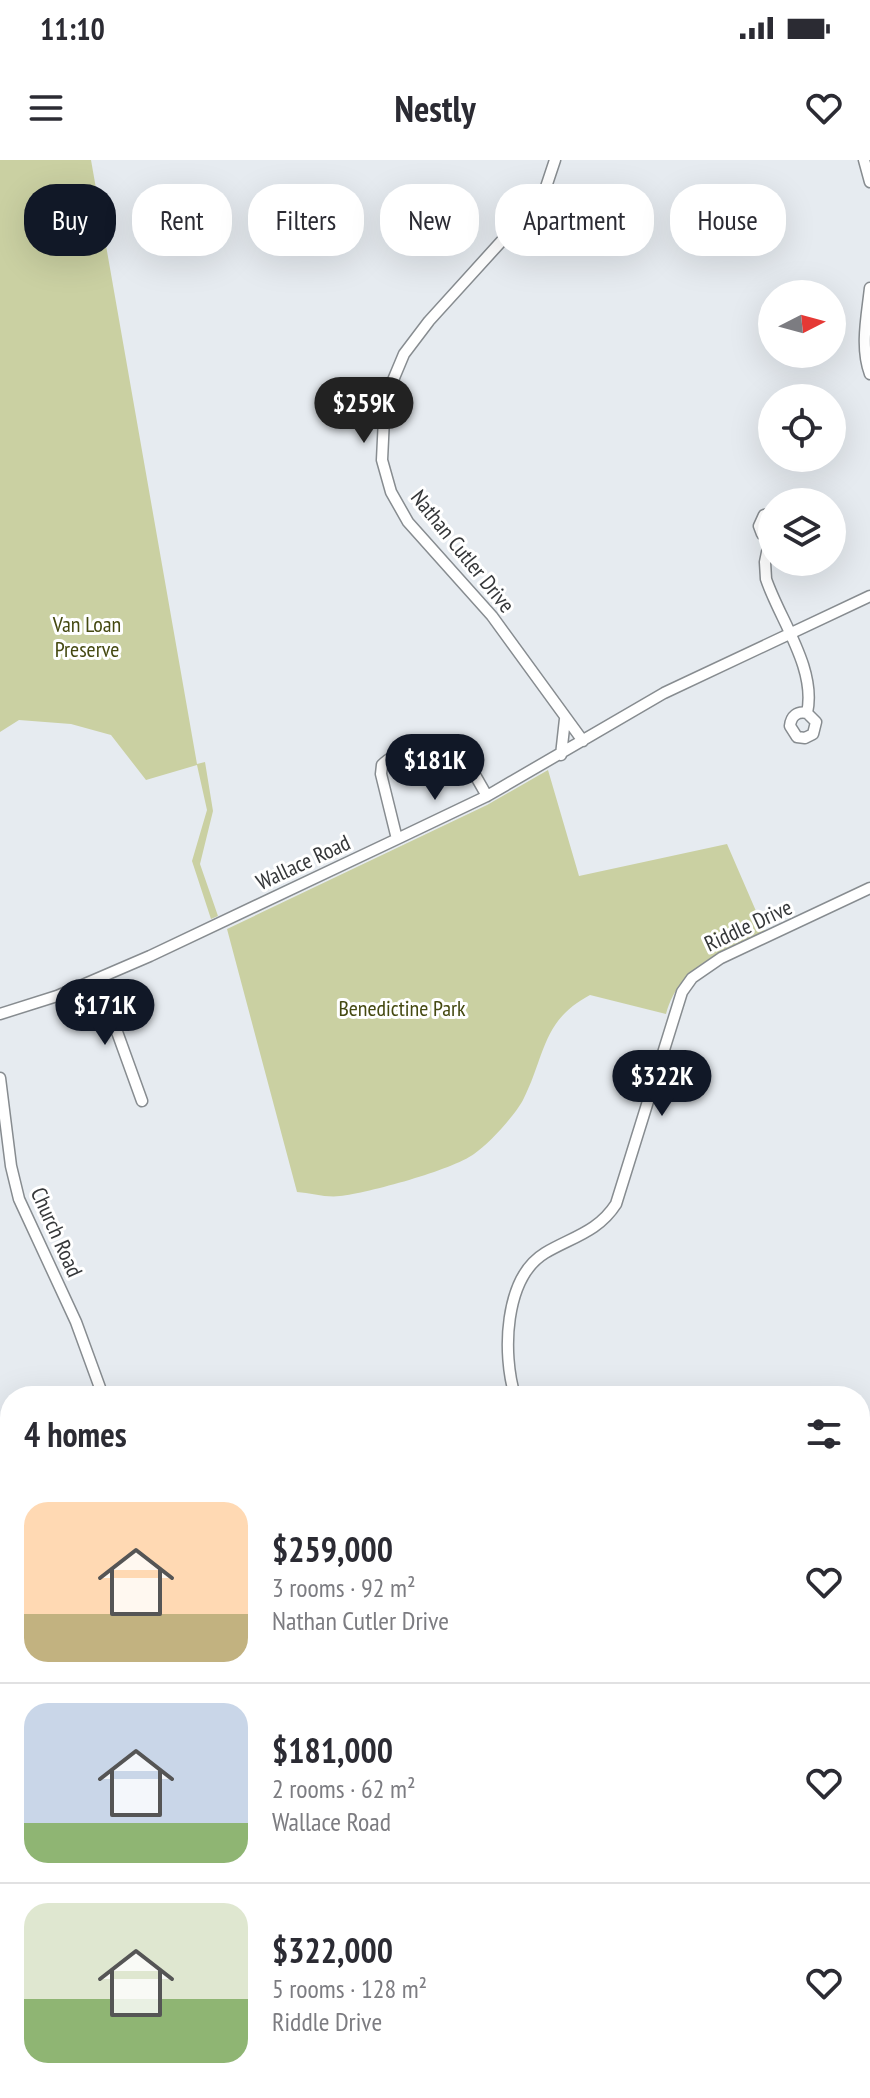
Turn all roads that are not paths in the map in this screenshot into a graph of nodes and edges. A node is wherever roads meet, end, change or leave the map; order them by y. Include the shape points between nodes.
1 (555, 160) edge
2 (864, 160) edge
3 (870, 182) edge
4 (870, 288) edge
5 (870, 374) edge
6 (766, 576) edge
7 (870, 596) edge
8 (789, 635) junction
9 (807, 713) dead end
10 (565, 719) junction
11 (583, 741) junction
12 (561, 755) junction
13 (487, 796) junction
14 (397, 839) junction
15 (870, 888) edge
16 (73, 990) junction
17 (0, 1014) edge
18 (0, 1078) edge
19 (142, 1101) dead end
20 (99, 1386) edge
21 (513, 1386) edge

1 - 10 street, Nathan Cutler Drive via 537,202 404,354 389,394 381,443 387,480 408,522 492,616
2 - 3 street
4 - 5 street via 865,352
6 - 8 street
7 - 8 street, Wallace Road
8 - 9 street via 808,681
8 - 11 street, Wallace Road via 664,693
10 - 11 street, Nathan Cutler Drive
10 - 12 street
11 - 12 street, Wallace Road
12 - 13 street, Wallace Road
13 - 14 street, Wallace Road
13 - 14 street via 453,742 436,741 388,758 381,774
14 - 16 street, Wallace Road
15 - 21 street, Riddle Drive via 721,958 687,985 616,1204 592,1230 533,1262 518,1283 508,1349
16 - 17 street, Wallace Road
16 - 19 street via 108,1014
18 - 20 street, Church Road via 19,1199

